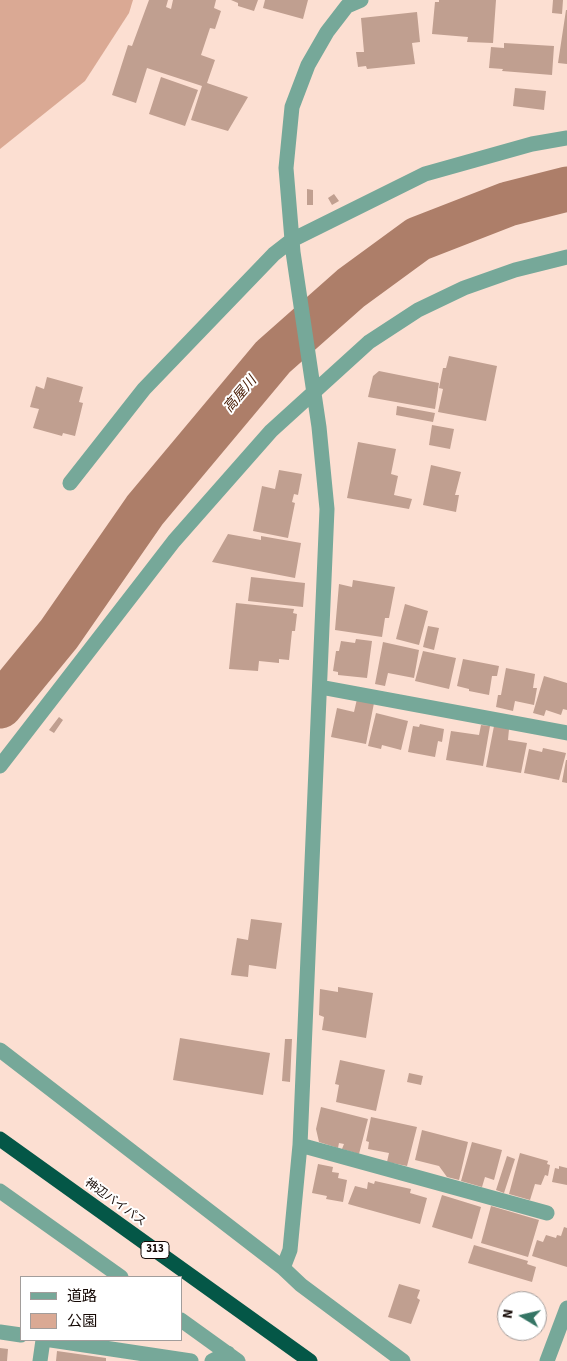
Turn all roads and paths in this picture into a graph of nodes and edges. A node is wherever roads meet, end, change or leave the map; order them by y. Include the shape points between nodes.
1 (351, 2) edge
2 (567, 138) edge
3 (292, 246) junction
4 (567, 258) edge
5 (313, 386) junction
6 (70, 483) dead end
7 (320, 687) junction
8 (567, 733) edge
9 (0, 766) edge
10 (0, 1050) edge
11 (0, 1139) edge
12 (300, 1145) junction
13 (0, 1191) edge
14 (547, 1213) dead end
15 (282, 1268) junction
16 (121, 1276) edge
17 (567, 1308) edge
18 (182, 1321) edge
19 (0, 1332) edge
20 (20, 1335) edge
21 (43, 1341) edge
22 (58, 1341) edge
23 (233, 1357) edge
24 (40, 1361) edge
25 (191, 1361) edge
26 (212, 1361) edge
27 (310, 1361) edge
28 (403, 1361) edge
29 (547, 1361) edge

1 - 3 street via 327,32 292,107 286,168
2 - 3 street via 532,144 425,174
3 - 5 street
3 - 6 street via 274,254 144,389
4 - 5 street via 515,270 464,288 418,310 369,342
5 - 7 street via 327,509
5 - 9 street via 174,541
7 - 8 street
7 - 12 street
10 - 15 street
11 - 27 highway, 神辺バイパス / 313
12 - 14 street
12 - 15 street via 290,1250
13 - 16 street
15 - 28 street
17 - 29 street
18 - 23 street
19 - 20 street
21 - 24 street
22 - 25 street
23 - 26 street

